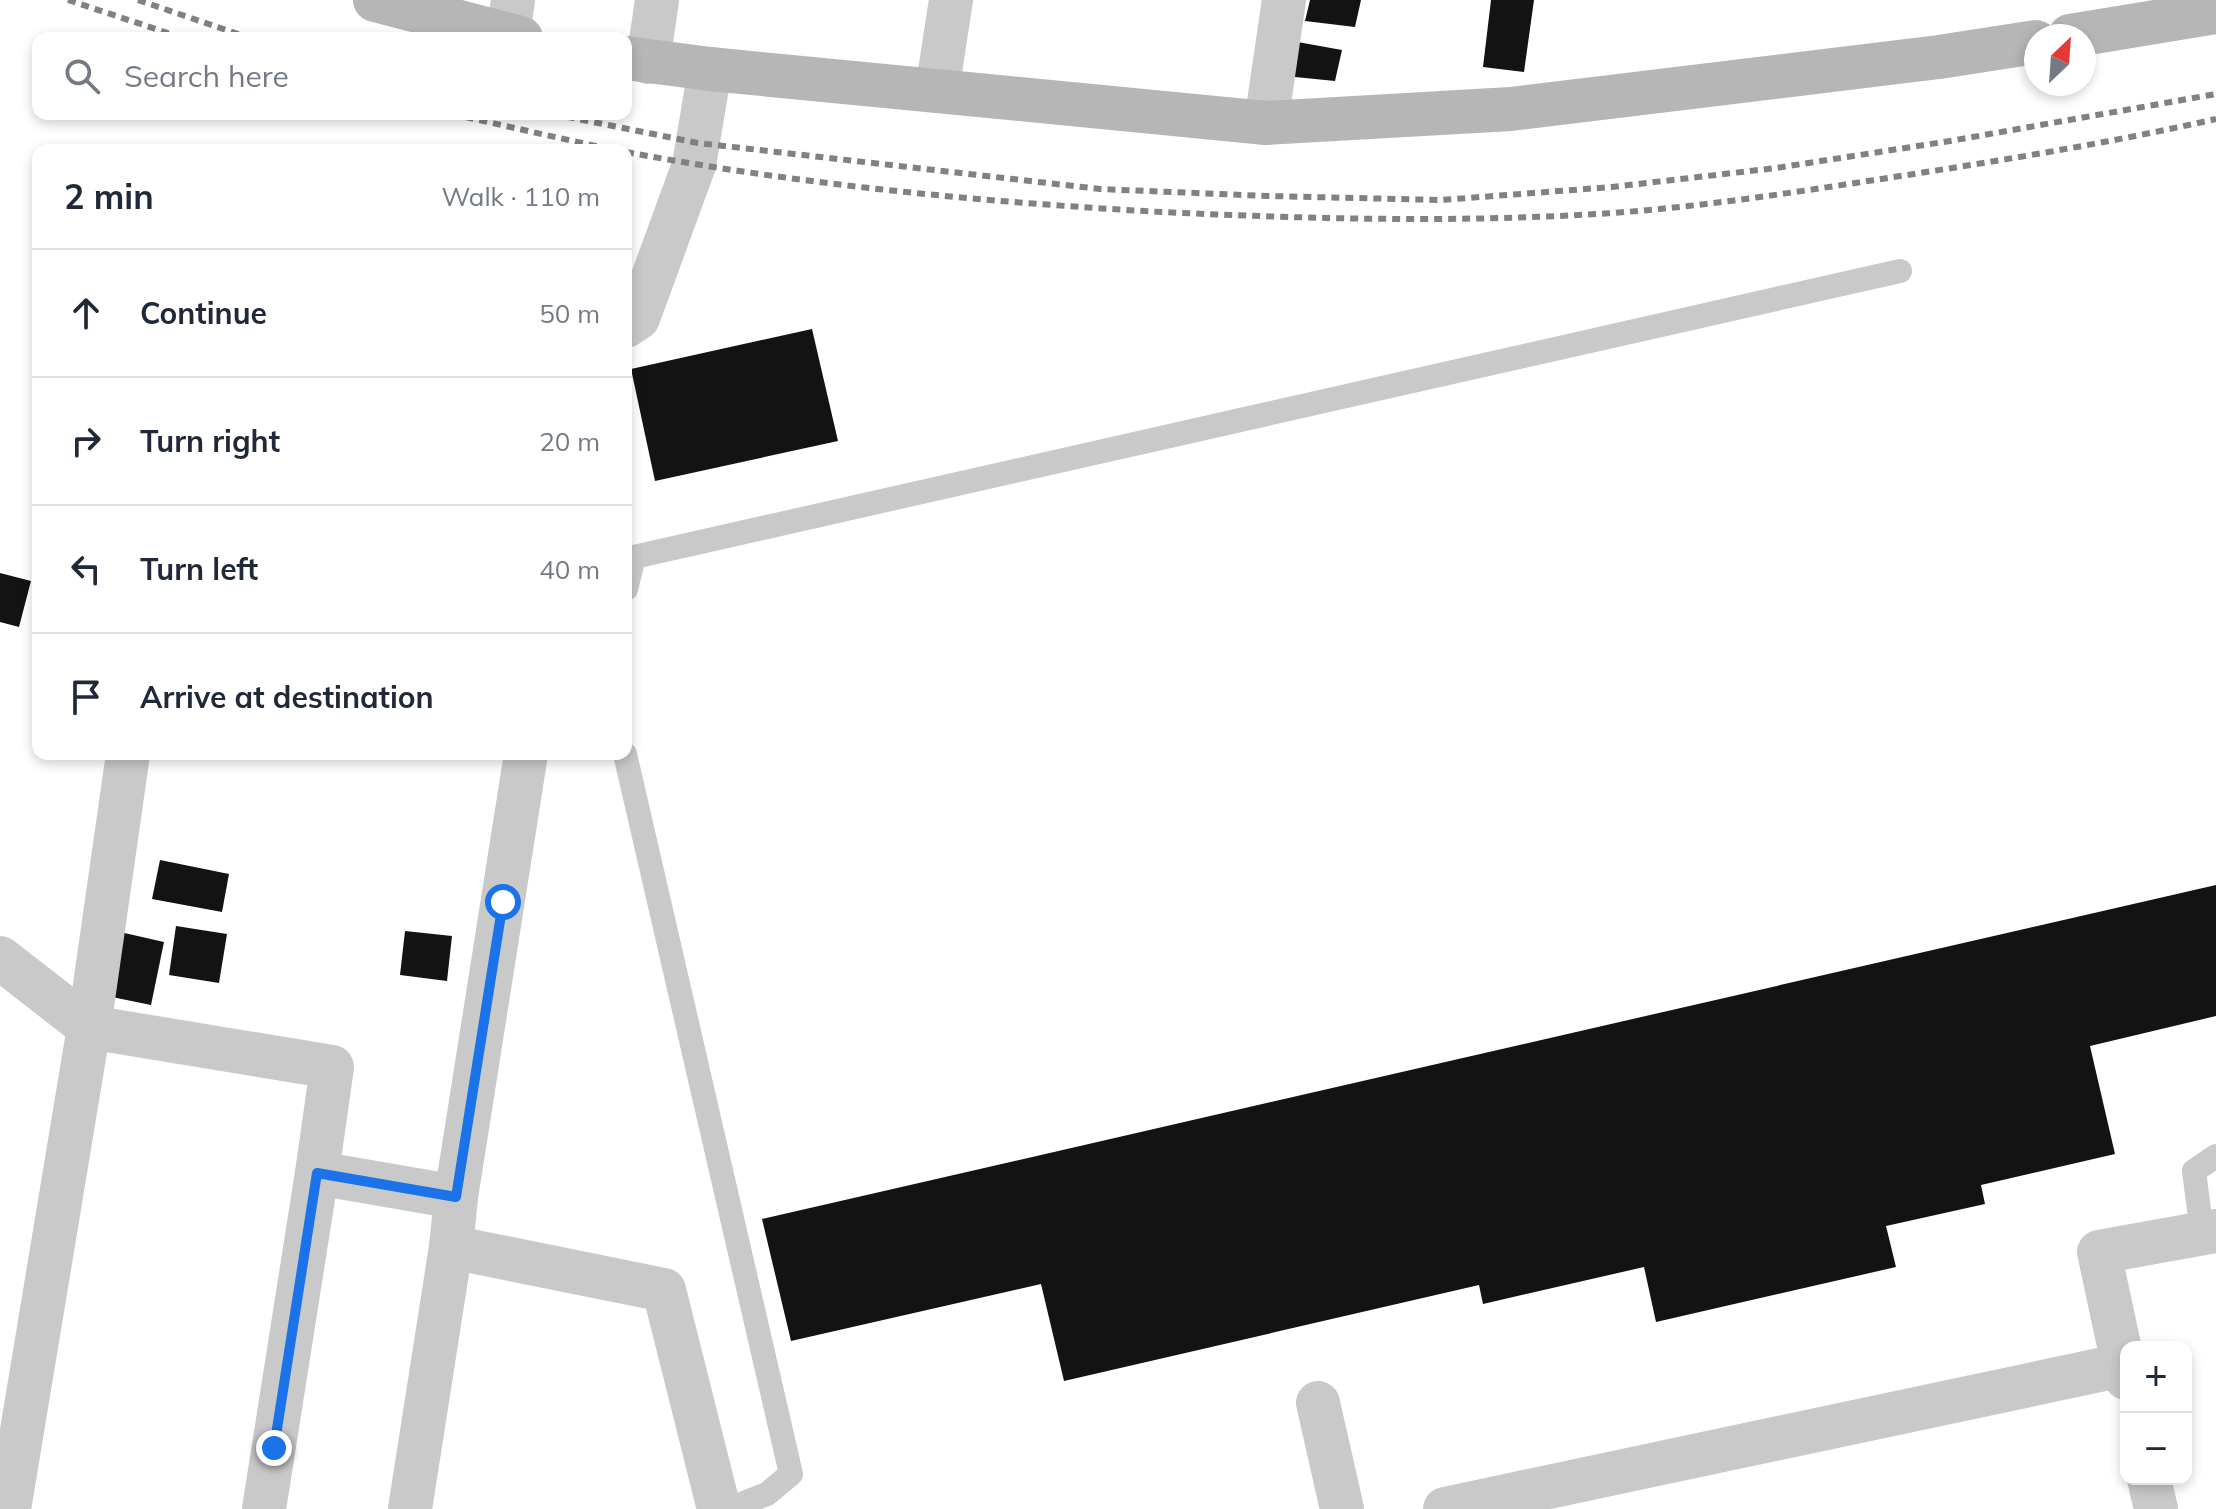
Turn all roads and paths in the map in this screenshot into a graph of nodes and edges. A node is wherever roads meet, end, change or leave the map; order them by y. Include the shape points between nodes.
1 (375, 0) edge
2 (657, 0) edge
3 (951, 0) edge
4 (1284, 0) edge
5 (2216, 12) edge
6 (514, 24) edge
7 (2096, 32) edge
8 (2024, 44) edge
9 (637, 60) edge
10 (710, 69) junction
11 (937, 91) junction
12 (1266, 123) junction
13 (1900, 271) dead end
14 (632, 322) edge
15 (632, 565) edge
16 (127, 760) edge
17 (525, 760) edge
18 (626, 760) edge
19 (0, 958) edge
20 (89, 1027) junction
21 (2216, 1156) edge
22 (317, 1173) junction
23 (456, 1197) junction
24 (2209, 1232) edge
25 (451, 1247) junction
26 (2120, 1353) edge
27 (15, 1372) edge
28 (2120, 1373) edge
29 (1318, 1403) dead end
30 (2150, 1485) edge
31 (9, 1509) edge
32 (264, 1509) edge
33 (410, 1509) edge
34 (719, 1509) edge
35 (729, 1509) edge
36 (1342, 1509) edge
37 (1445, 1509) edge
38 (2156, 1509) edge

1 - 6 street
2 - 9 street
3 - 11 street
4 - 12 street
5 - 7 street
8 - 12 street via 1511,109
9 - 10 street
10 - 11 street
10 - 14 street via 694,165 638,318
11 - 12 street
13 - 15 lane via 634,557
16 - 20 street
17 - 23 street
18 - 35 lane via 791,1474 767,1494
19 - 20 street
20 - 22 street via 332,1067
20 - 27 street
21 - 24 lane via 2194,1171
22 - 23 street
22 - 32 street
23 - 25 street
24 - 26 street via 2099,1252
25 - 33 street
25 - 34 street via 664,1290
27 - 31 street
28 - 37 street
29 - 36 street
30 - 38 street

